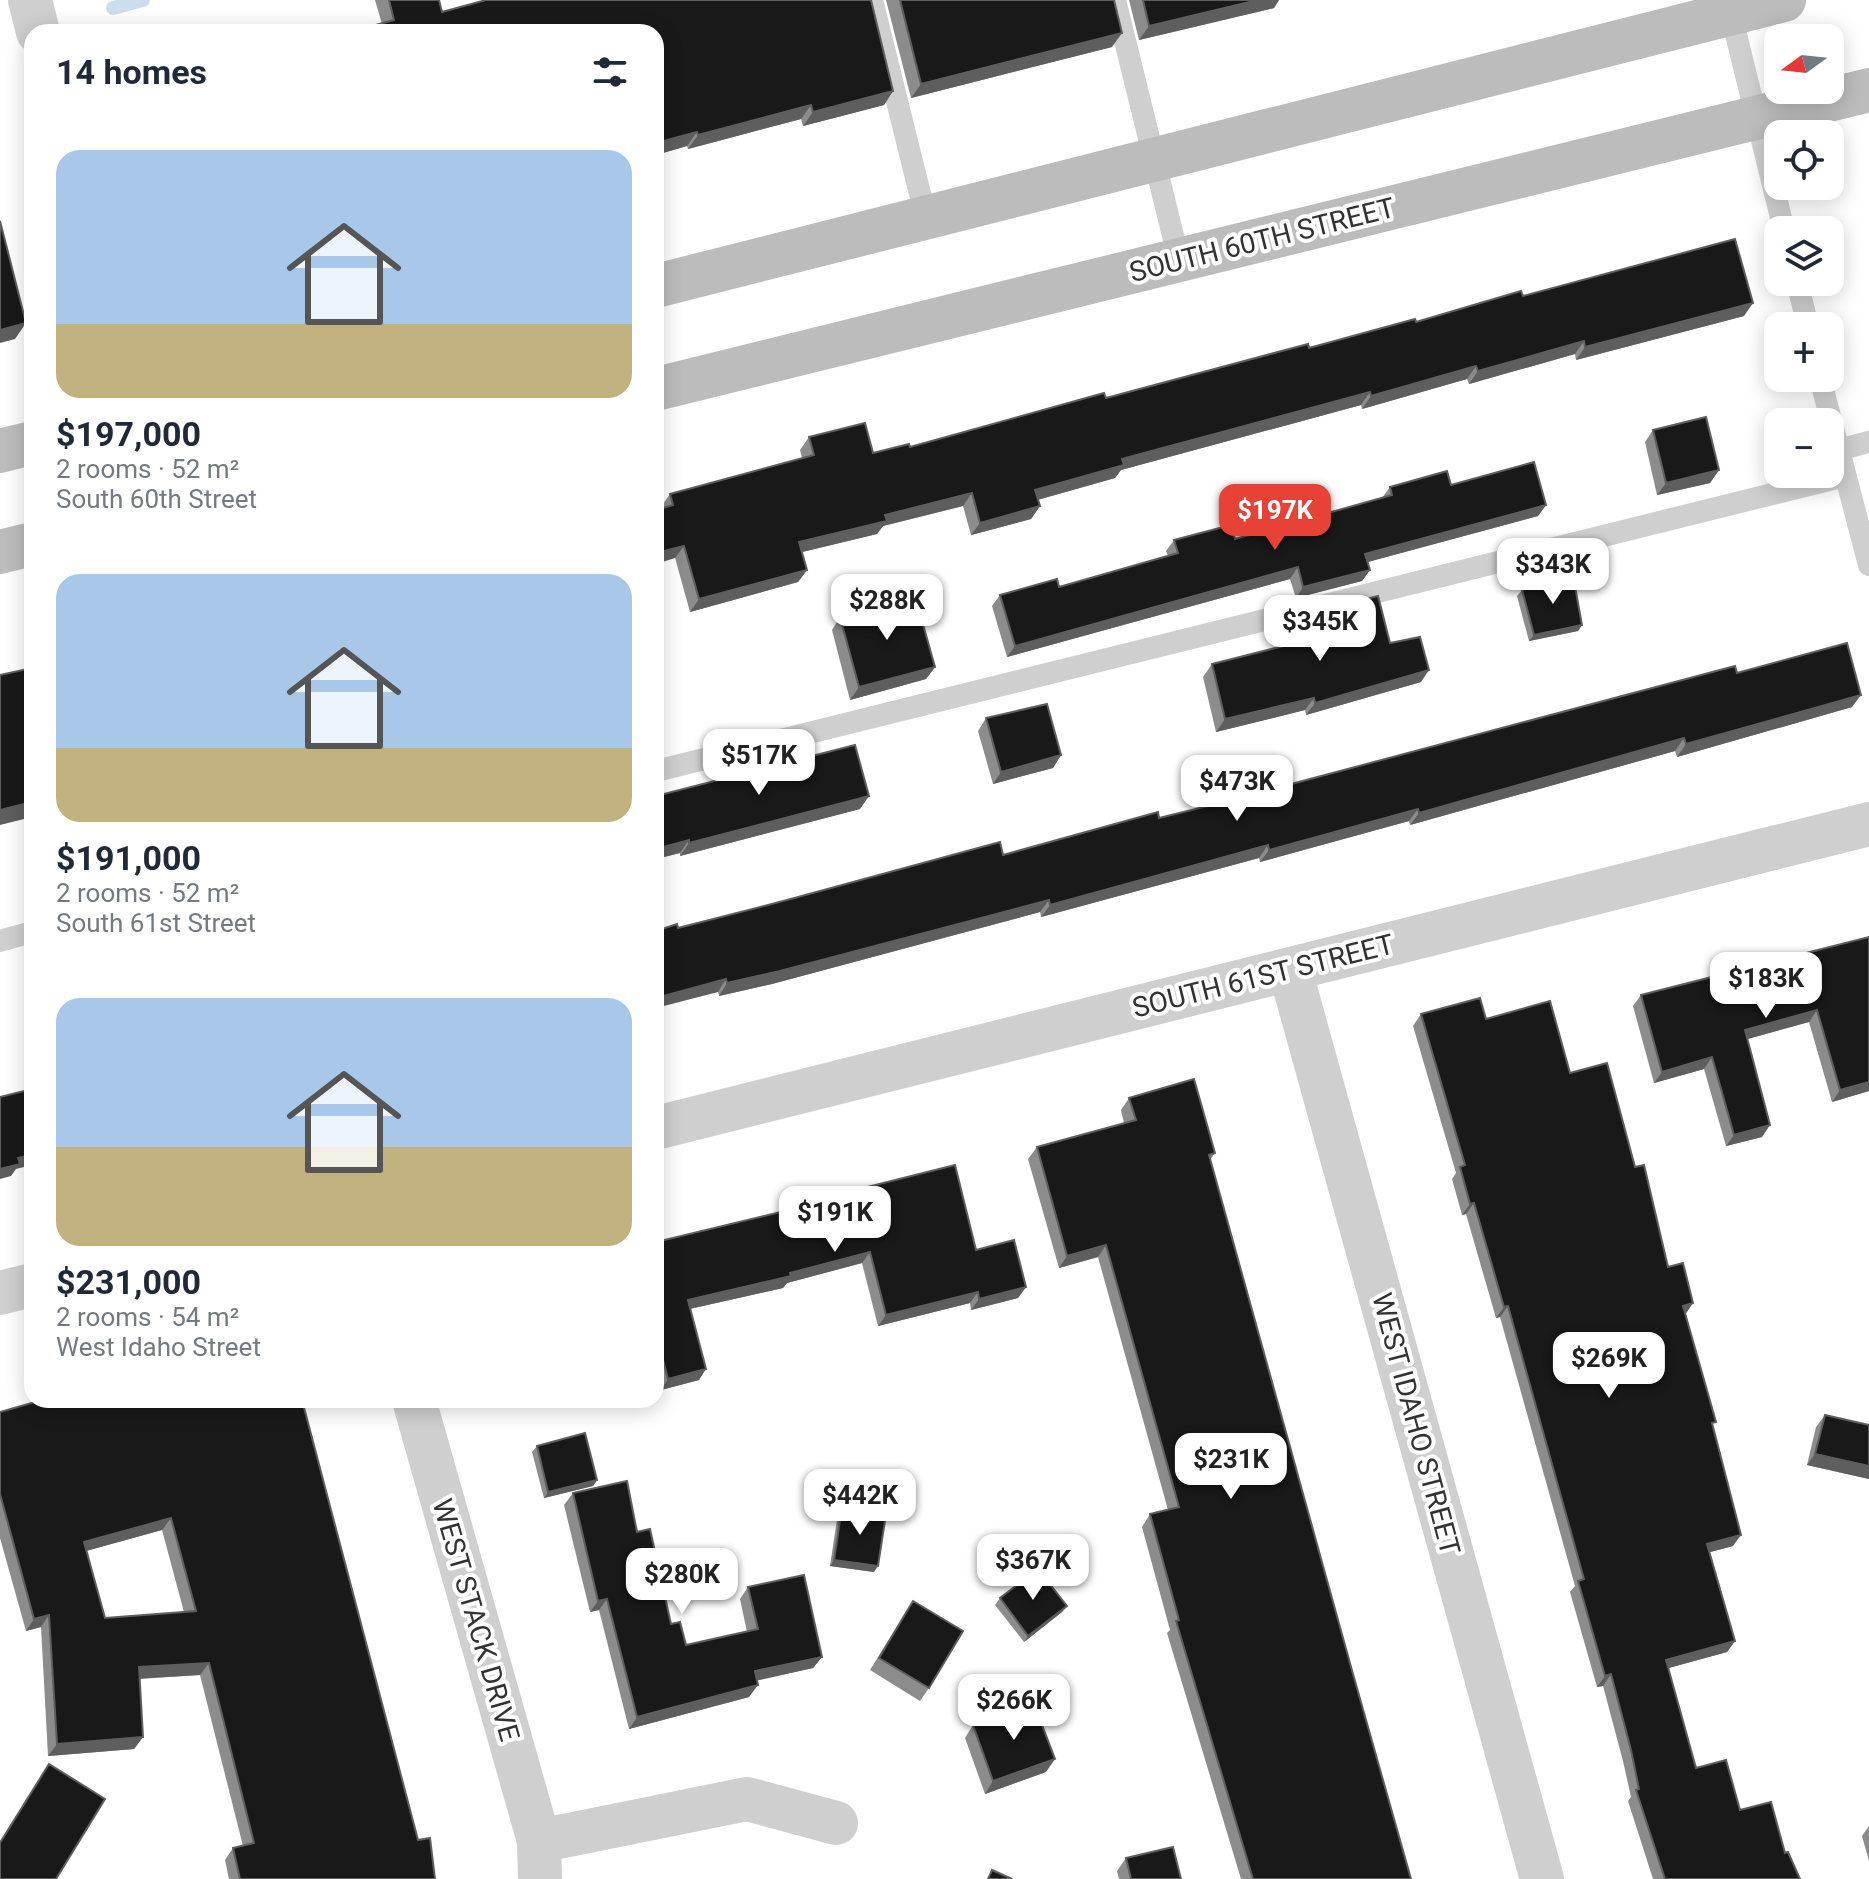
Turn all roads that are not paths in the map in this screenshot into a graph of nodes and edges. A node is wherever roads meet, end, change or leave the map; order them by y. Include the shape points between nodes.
1 (30, 0) edge
2 (872, 0) edge
3 (1115, 0) edge
4 (1784, 0) edge
5 (1731, 14) junction
6 (36, 24) edge
7 (1869, 90) edge
8 (1757, 118) junction
9 (1154, 159) junction
10 (1781, 216) edge
11 (926, 218) junction
12 (1179, 260) junction
13 (664, 284) edge
14 (664, 387) edge
15 (1869, 442) edge
16 (24, 445) edge
17 (1844, 448) edge
18 (0, 451) edge
19 (1844, 472) edge
20 (1845, 476) junction
21 (24, 546) edge
22 (0, 552) edge
23 (1869, 565) edge
24 (664, 769) edge
25 (1869, 824) edge
26 (24, 934) edge
27 (0, 941) edge
28 (1290, 970) junction
29 (664, 1126) edge
30 (24, 1287) edge
31 (0, 1293) edge
32 (416, 1408) edge
33 (836, 1823) dead end
34 (539, 1860) edge
35 (1542, 1879) edge

1 - 6 street
2 - 11 lane
3 - 9 lane
4 - 5 main road
5 - 8 lane
5 - 9 main road
7 - 8 main road, SOUTH 60TH STREET
8 - 10 lane
8 - 12 main road, SOUTH 60TH STREET
9 - 11 main road
9 - 12 lane
11 - 13 main road
12 - 14 main road, SOUTH 60TH STREET
15 - 17 lane
16 - 18 main road
19 - 20 lane
20 - 23 lane
20 - 24 lane
21 - 22 main road
25 - 28 street, SOUTH 61ST STREET
26 - 27 lane
28 - 29 street, SOUTH 61ST STREET
28 - 35 street, WEST IDAHO STREET
30 - 31 street
32 - 34 street, WEST STACK DRIVE
33 - 34 street via 747,1799

